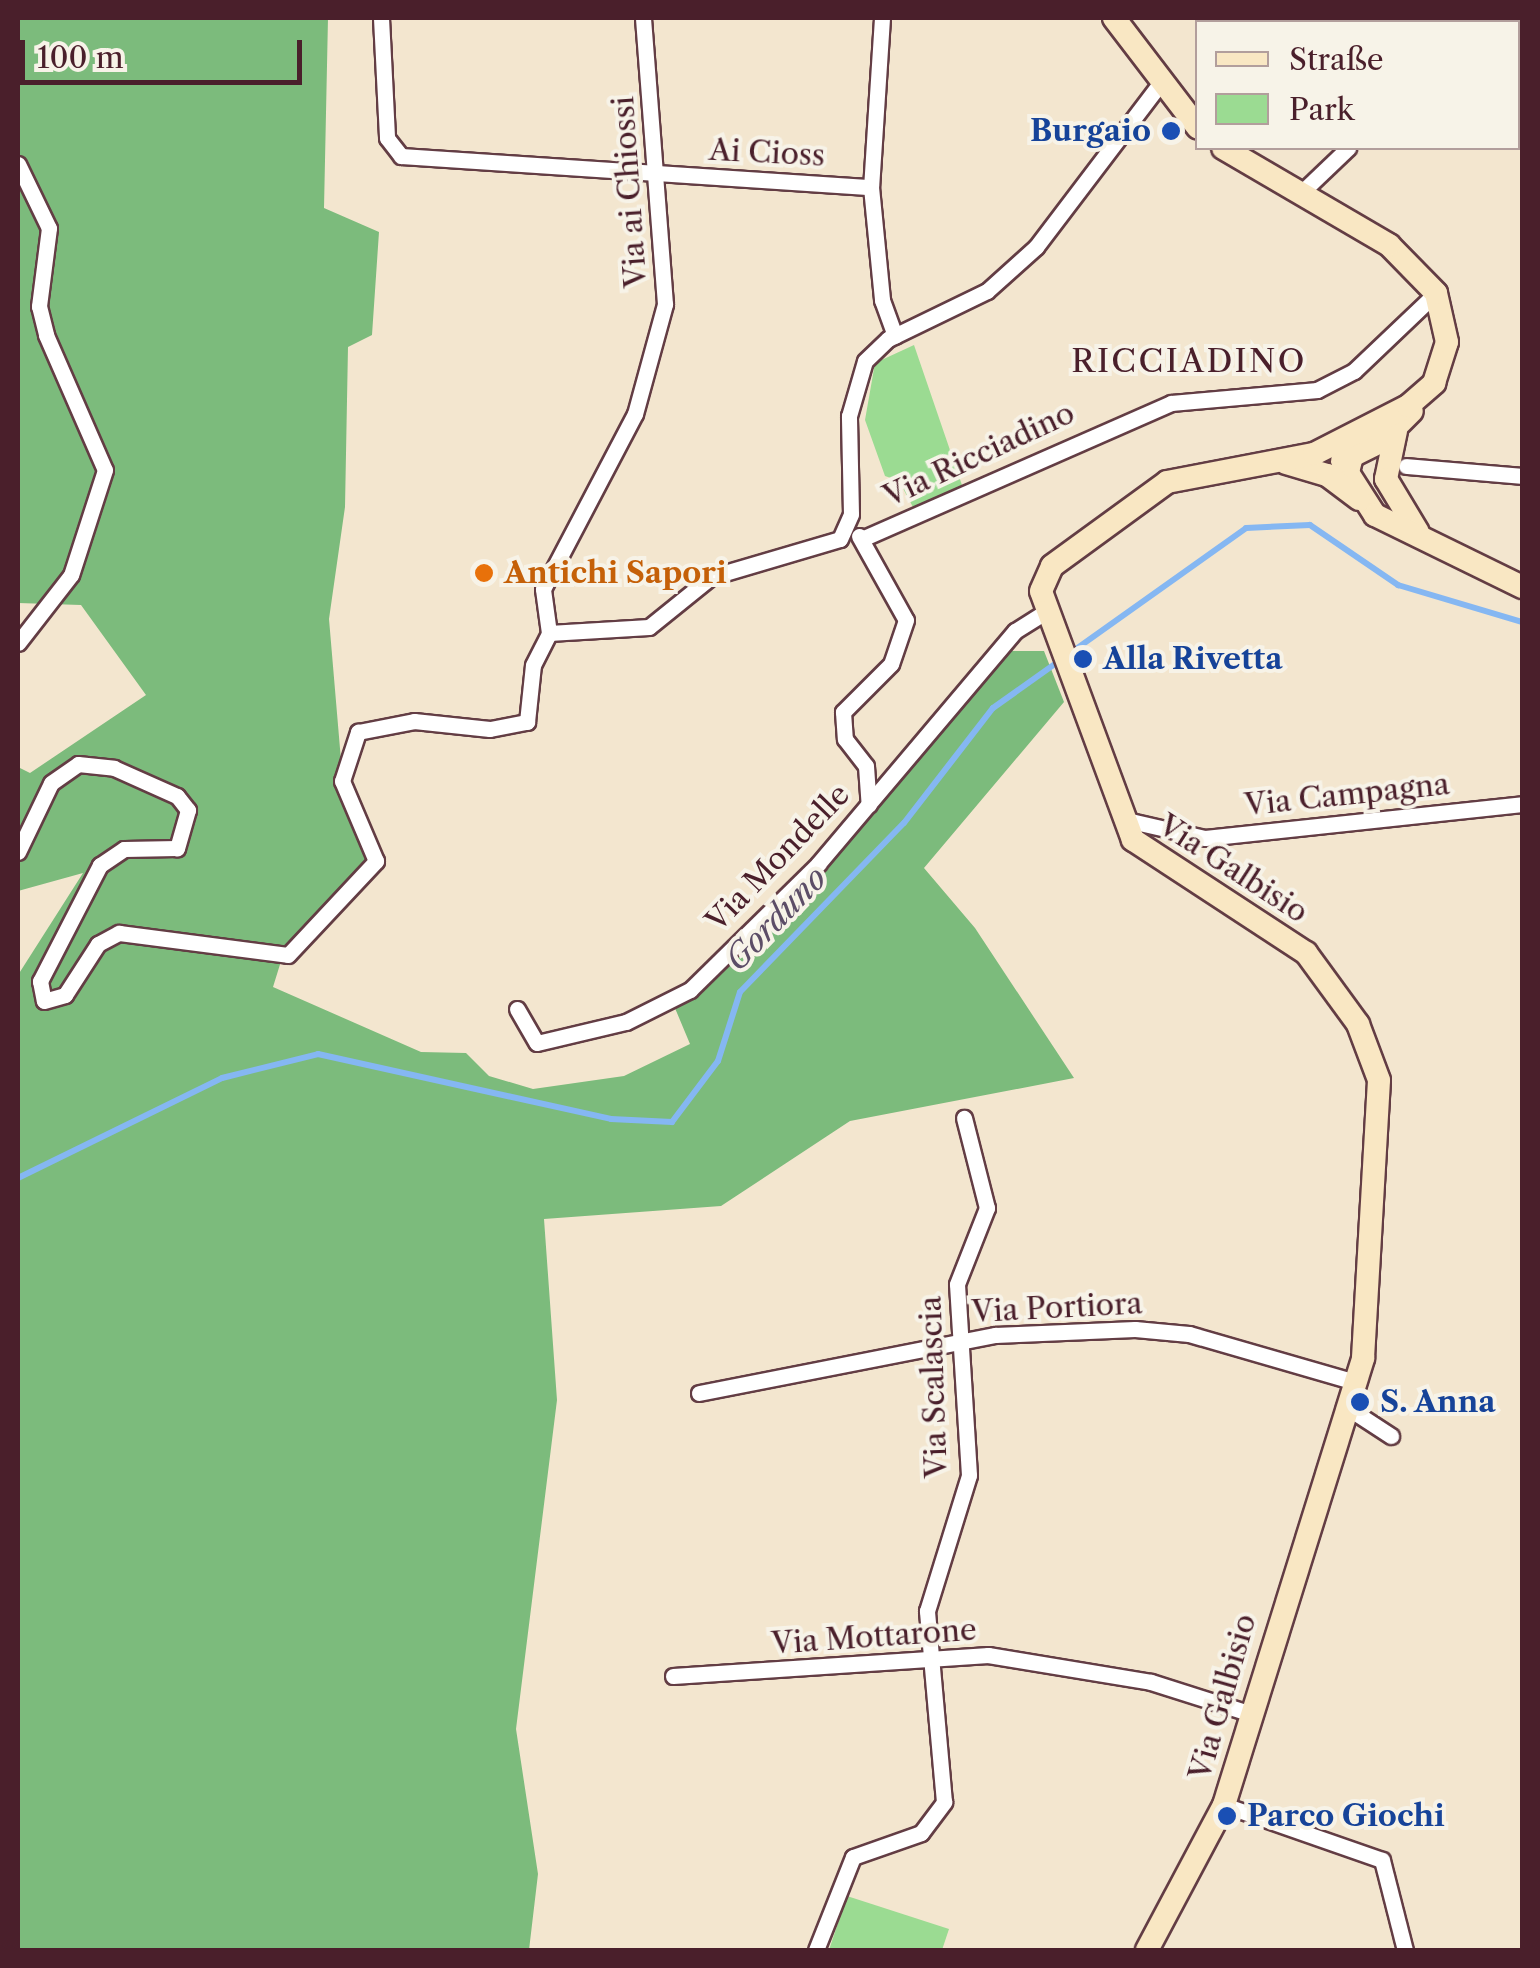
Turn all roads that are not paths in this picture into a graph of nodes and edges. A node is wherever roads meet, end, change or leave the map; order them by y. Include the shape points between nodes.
1 (382, 18) edge
2 (644, 18) edge
3 (882, 18) edge
4 (1114, 18) edge
5 (1158, 86) junction
6 (1195, 125) edge
7 (1227, 150) edge
8 (1346, 150) edge
9 (18, 164) edge
10 (659, 174) junction
11 (871, 187) junction
12 (1302, 192) junction
13 (1436, 294) junction
14 (895, 336) junction
15 (1426, 392) junction
16 (1396, 430) junction
17 (1357, 436) junction
18 (1347, 459) junction
19 (1308, 460) junction
20 (1406, 466) dead end
21 (1522, 476) edge
22 (1365, 505) junction
23 (1408, 524) junction
24 (846, 533) junction
25 (866, 537) junction
26 (1428, 540) junction
27 (1522, 587) edge
28 (1045, 616) junction
29 (548, 633) junction
30 (18, 643) edge
31 (1522, 804) edge
32 (869, 805) junction
33 (1122, 819) junction
34 (18, 852) edge
35 (517, 1008) dead end
36 (964, 1118) dead end
37 (961, 1340) junction
38 (1355, 1382) junction
39 (700, 1393) dead end
40 (1346, 1406) junction
41 (1391, 1436) dead end
42 (930, 1656) junction
43 (673, 1676) dead end
44 (1252, 1714) junction
45 (1224, 1805) junction
46 (816, 1950) edge
47 (1147, 1950) edge
48 (1405, 1950) edge

1 - 10 street, Ai Cioss via 387,138 400,156
2 - 10 street, Via ai Chiossi
3 - 11 street
4 - 5 street
5 - 6 street
5 - 14 street via 1036,248 988,291
7 - 12 street
8 - 12 street
9 - 30 street via 50,228 39,306 46,335 105,470 71,575
10 - 11 street, Ai Cioss
10 - 29 street, Via ai Chiossi via 667,271 659,332 635,414 544,589
11 - 14 street via 882,300
12 - 13 street via 1389,245
13 - 15 street via 1447,342
13 - 25 street, Via Ricciadino via 1354,371 1317,390 1171,403
14 - 24 street via 858,376
15 - 16 street
15 - 17 street
16 - 18 street
16 - 23 street via 1386,478
17 - 18 street
17 - 19 street
18 - 19 street
18 - 22 street
18 - 23 street
19 - 22 street
19 - 28 street via 1200,469 1151,490 1052,566
20 - 21 street
22 - 26 street
23 - 26 street
24 - 25 street
24 - 29 street via 824,546 722,572 648,626
25 - 32 street via 906,620 892,664 843,712 845,739 866,766
26 - 27 street
28 - 32 street, Via Mondelle via 1015,631
28 - 33 street, Via Galbisio
29 - 34 street via 533,665 527,722 369,726 349,744 342,780 376,850 373,868 282,958 118,933 98,944 66,995 44,1000 40,981 100,865 124,849 177,848 188,814 177,796 101,764 78,764 51,784
31 - 33 street, Via Campagna via 1206,838
32 - 35 street, Via Mondelle via 672,1001 537,1043
33 - 38 street, Via Galbisio via 1152,857 1293,941 1368,1043 1379,1080 1374,1251
36 - 37 street, Via Scalascia via 987,1208 957,1284
37 - 38 street, Via Portiora via 1135,1329 1256,1352
37 - 39 street, Via Portiora
37 - 42 street, Via Scalascia via 969,1475 930,1590
38 - 40 street, Via Galbisio
40 - 41 street
40 - 44 street, Via Galbisio
42 - 43 street, Via Mottarone
42 - 44 street, Via Mottarone via 1012,1658 1114,1675
42 - 46 street, Via Scalascia via 940,1812 921,1833 853,1857
44 - 45 street, Via Galbisio
45 - 47 street, Via Galbisio
45 - 48 street via 1382,1860

